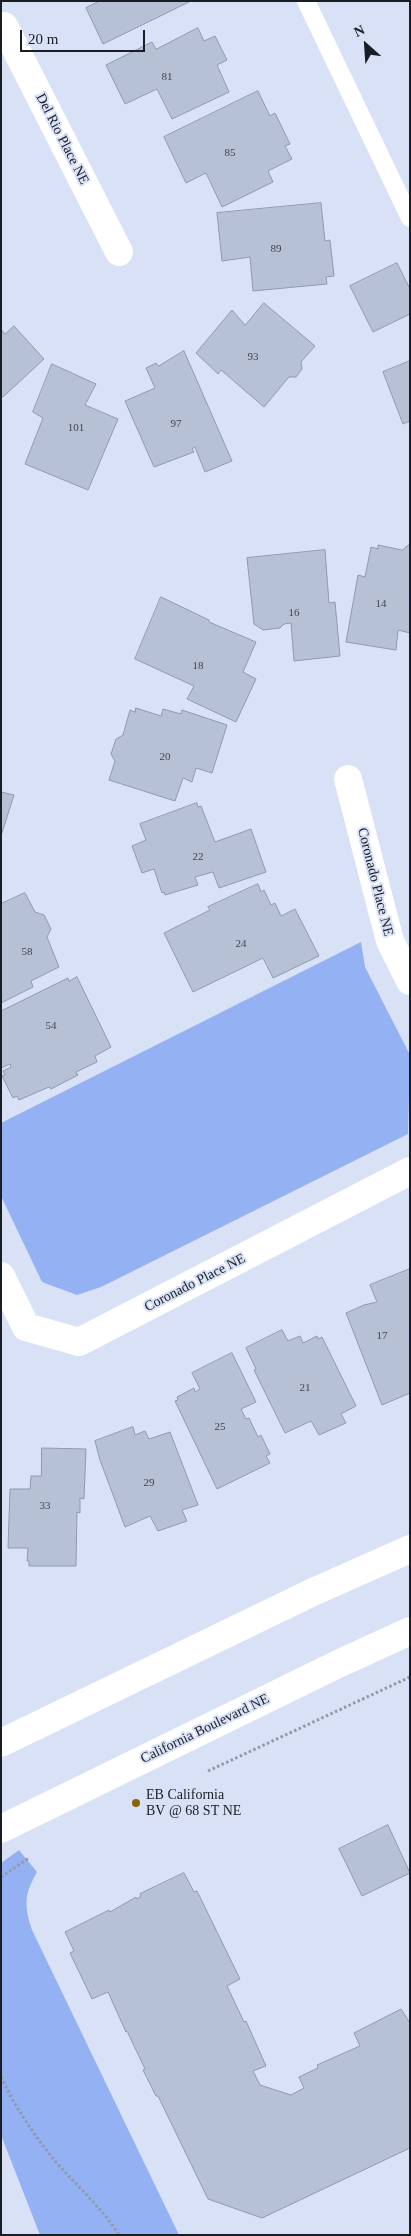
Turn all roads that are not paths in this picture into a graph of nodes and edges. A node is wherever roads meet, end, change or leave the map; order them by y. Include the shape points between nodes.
1 (306, 1) edge
2 (2, 25) edge
3 (410, 218) edge
4 (119, 252) dead end
5 (348, 779) dead end
6 (410, 982) edge
7 (410, 1171) edge
8 (1, 1276) edge
9 (410, 1549) edge
10 (410, 1631) edge
11 (1, 1743) edge
12 (1, 1829) edge

1 - 3 lane
2 - 4 street, Del Rio Place NE
5 - 6 street, Coronado Place NE via 390,941
7 - 8 street, Coronado Place NE via 80,1342 26,1327
9 - 11 street via 313,1592
10 - 12 street, California Boulevard NE

